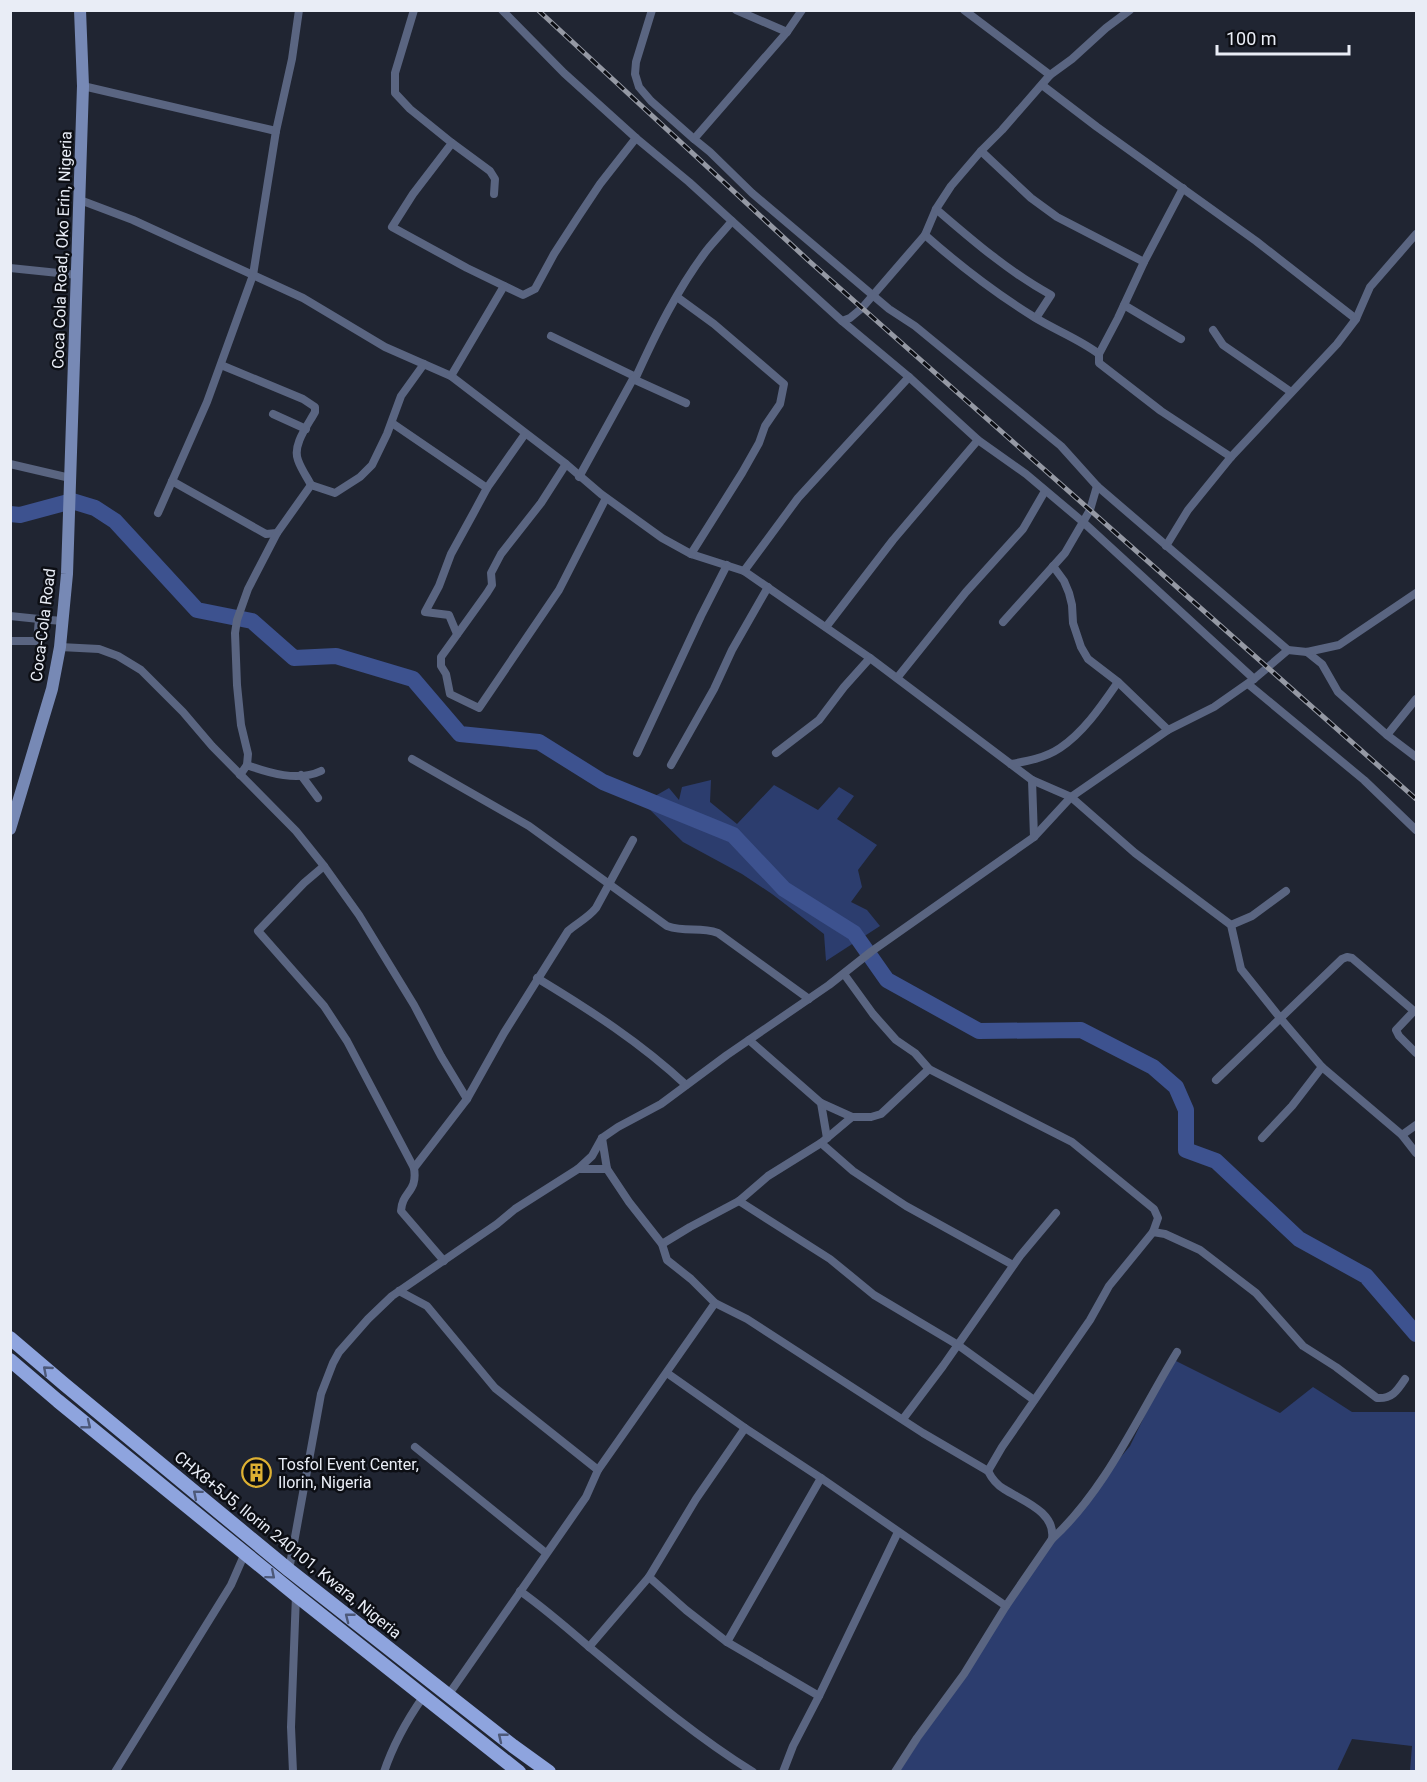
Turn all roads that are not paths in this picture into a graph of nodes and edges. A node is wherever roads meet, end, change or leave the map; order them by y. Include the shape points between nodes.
1 (80, 10) edge
2 (299, 10) edge
3 (414, 10) edge
4 (502, 10) edge
5 (651, 10) edge
6 (736, 10) edge
7 (802, 10) edge
8 (964, 10) edge
9 (1130, 10) edge
10 (787, 32) junction
11 (1050, 75) junction
12 (1042, 85) junction
13 (83, 86) junction
14 (276, 131) junction
15 (636, 138) junction
16 (694, 139) junction
17 (452, 144) junction
18 (981, 151) junction
19 (1184, 188) junction
20 (494, 194) dead end
21 (80, 200) junction
22 (936, 209) junction
23 (732, 221) junction
24 (1416, 234) edge
25 (925, 236) junction
26 (1144, 262) junction
27 (10, 268) edge
28 (78, 275) junction
29 (253, 275) junction
30 (504, 286) junction
31 (874, 294) junction
32 (676, 297) junction
33 (1124, 305) junction
34 (1036, 318) junction
35 (1356, 319) junction
36 (842, 321) junction
37 (1213, 330) dead end
38 (551, 336) dead end
39 (1181, 339) dead end
40 (1099, 354) junction
41 (221, 364) junction
42 (424, 364) junction
43 (451, 376) junction
44 (909, 376) junction
45 (635, 378) junction
46 (1292, 392) junction
47 (686, 403) dead end
48 (273, 414) dead end
49 (392, 423) junction
50 (306, 429) junction
51 (525, 434) junction
52 (978, 440) junction
53 (1231, 457) junction
54 (10, 464) edge
55 (566, 464) junction
56 (579, 477) junction
57 (172, 481) junction
58 (70, 484) junction
59 (311, 485) junction
60 (1097, 486) junction
61 (488, 488) junction
62 (1045, 490) junction
63 (606, 498) junction
64 (158, 513) dead end
65 (1083, 522) junction
66 (277, 533) junction
67 (1166, 546) junction
68 (691, 554) junction
69 (727, 565) junction
70 (1053, 566) junction
71 (744, 571) junction
72 (768, 587) junction
73 (1416, 592) edge
74 (10, 616) edge
75 (39, 619) junction
76 (62, 621) junction
77 (1003, 622) dead end
78 (826, 627) junction
79 (457, 634) junction
80 (10, 641) edge
81 (60, 647) junction
82 (1288, 650) junction
83 (1307, 652) junction
84 (870, 658) junction
85 (897, 678) junction
86 (1118, 682) junction
87 (1251, 682) junction
88 (1416, 699) edge
89 (1168, 730) junction
90 (1387, 735) junction
91 (638, 753) dead end
92 (776, 753) dead end
93 (1416, 757) edge
94 (412, 759) dead end
95 (1011, 764) junction
96 (247, 765) junction
97 (671, 765) dead end
98 (321, 771) dead end
99 (240, 775) junction
100 (301, 775) junction
101 (1032, 780) junction
102 (1071, 797) junction
103 (318, 798) dead end
104 (10, 829) edge
105 (1416, 830) edge
106 (1034, 837) junction
107 (633, 840) dead end
108 (324, 866) junction
109 (609, 884) junction
110 (1286, 891) dead end
111 (1231, 925) junction
112 (844, 974) junction
113 (537, 978) junction
114 (809, 999) junction
115 (1415, 1009) edge
116 (1281, 1019) junction
117 (749, 1040) junction
118 (1416, 1053) edge
119 (1322, 1068) junction
120 (929, 1069) junction
121 (1216, 1080) dead end
122 (686, 1085) junction
123 (467, 1099) junction
124 (821, 1103) junction
125 (852, 1117) junction
126 (1416, 1125) edge
127 (1402, 1135) junction
128 (602, 1138) junction
129 (1262, 1138) dead end
130 (824, 1141) junction
131 (1416, 1153) edge
132 (414, 1168) junction
133 (578, 1169) junction
134 (607, 1169) junction
135 (739, 1201) junction
136 (1056, 1213) dead end
137 (1153, 1232) junction
138 (662, 1244) junction
139 (444, 1261) junction
140 (1013, 1265) junction
141 (399, 1291) junction
142 (715, 1303) junction
143 (10, 1338) edge
144 (958, 1345) junction
145 (1176, 1352) dead end
146 (10, 1360) edge
147 (667, 1372) junction
148 (1405, 1379) dead end
149 (1034, 1400) junction
150 (903, 1419) junction
151 (745, 1428) junction
152 (415, 1447) dead end
153 (598, 1470) junction
154 (988, 1472) junction
155 (821, 1478) junction
156 (898, 1532) junction
157 (1052, 1539) junction
158 (245, 1553) junction
159 (546, 1553) junction
160 (289, 1570) junction
161 (649, 1577) junction
162 (520, 1591) junction
163 (296, 1595) junction
164 (1006, 1606) junction
165 (727, 1642) junction
166 (589, 1647) junction
167 (449, 1694) junction
168 (819, 1696) junction
169 (423, 1697) junction
170 (115, 1772) edge
171 (293, 1772) edge
172 (384, 1772) edge
173 (519, 1772) edge
174 (549, 1772) edge
175 (753, 1772) edge
176 (783, 1772) edge
177 (895, 1772) edge

1 - 13 street, Coca Cola Road, Oko Erin, Nigeria
2 - 14 street
3 - 17 street via 395,73 395,93
4 - 15 street
5 - 16 street via 636,62 639,87
6 - 10 street
7 - 10 street
8 - 11 street
9 - 11 street
10 - 16 street
11 - 12 street
12 - 18 street
12 - 19 street
13 - 14 street
13 - 21 street, Coca Cola Road, Oko Erin, Nigeria
14 - 29 street
15 - 23 street
15 - 30 street via 589,201 535,289 523,295
16 - 31 street via 752,193
17 - 20 street via 490,171 495,179
17 - 30 street via 392,227
18 - 22 street
18 - 26 street via 1030,198 1057,217
19 - 26 street
19 - 35 street
21 - 28 street, Coca Cola Road, Oko Erin, Nigeria
21 - 29 street
22 - 25 street
22 - 34 street via 988,253 1051,295
23 - 32 street
23 - 36 street
24 - 35 street via 1370,287
25 - 31 street
25 - 34 street
26 - 33 street
27 - 28 street
28 - 58 street, Coca Cola Road, Oko Erin, Nigeria
29 - 41 street
29 - 42 street
30 - 43 street
31 - 36 street
31 - 60 street via 1061,446
32 - 45 street
32 - 68 street via 784,384 780,404 759,443
33 - 39 street
33 - 40 street
34 - 40 street
35 - 46 street
36 - 44 street
37 - 46 street via 1223,345
38 - 45 street
40 - 53 street via 1099,363 1132,390
41 - 50 street via 310,403 315,412
41 - 57 street
42 - 43 street
42 - 49 street via 401,396
43 - 51 street
44 - 52 street
44 - 71 street via 798,498
45 - 47 street
45 - 56 street
46 - 53 street
48 - 50 street
49 - 59 street via 372,465 360,477 335,492
49 - 61 street
50 - 59 street via 297,459
51 - 55 street
51 - 61 street
52 - 62 street
52 - 78 street
53 - 67 street via 1188,510
54 - 58 street
55 - 56 street
55 - 79 street via 501,554 490,573 492,585
56 - 63 street
57 - 64 street
57 - 66 street via 266,534
58 - 76 street, Coca-Cola Road
59 - 66 street
60 - 65 street
60 - 67 street
61 - 79 street via 451,554 425,612 449,615
62 - 65 street
62 - 85 street via 1023,529
63 - 68 street
63 - 79 street via 559,590 479,708 450,694 441,666 441,657
65 - 70 street
65 - 87 street
66 - 96 street via 248,589 235,633
67 - 82 street
68 - 69 street
69 - 71 street
69 - 91 street
70 - 77 street
70 - 86 street via 1069,593 1081,647 1088,659
71 - 72 street
72 - 78 street
72 - 97 street
73 - 83 street via 1339,645
74 - 75 street
75 - 76 street
75 - 80 street via 37,641
76 - 81 street, Coca-Cola Road
78 - 84 street
81 - 99 street via 99,649 141,670
81 - 104 street, Coca-Cola Road via 52,689
82 - 83 street
82 - 87 street
83 - 90 street via 1322,664 1338,692
84 - 85 street
84 - 92 street via 819,720
85 - 95 street
86 - 89 street
86 - 95 street via 1090,721 1060,748 1036,759
87 - 89 street via 1214,707
87 - 105 street
88 - 90 street
89 - 102 street
90 - 93 street
94 - 109 street via 529,826
95 - 101 street
96 - 99 street
96 - 100 street via 268,772
98 - 100 street
99 - 108 street via 296,831
100 - 103 street
101 - 102 street
101 - 106 street
102 - 106 street
102 - 111 street via 1135,853
106 - 112 street
107 - 109 street
108 - 123 street via 359,915
108 - 132 street via 258,931 324,1006
109 - 113 street via 596,908 568,931
109 - 114 street via 667,926 718,933
110 - 111 street via 1252,916
111 - 116 street via 1241,969
112 - 114 street
112 - 120 street via 896,1040
113 - 122 street via 596,1014
113 - 123 street
114 - 117 street
115 - 116 street via 1347,957
115 - 118 street via 1396,1030
116 - 119 street
116 - 121 street
117 - 122 street
117 - 124 street
119 - 127 street
119 - 129 street
120 - 125 street via 881,1114
120 - 137 street via 1072,1142 1154,1209 1158,1218
122 - 128 street
123 - 132 street
124 - 125 street
124 - 130 street
125 - 130 street
126 - 127 street
127 - 131 street
128 - 133 street via 592,1156
128 - 134 street
130 - 135 street via 768,1176
130 - 140 street via 853,1171 906,1206
132 - 139 street via 415,1183 401,1211
133 - 134 street
133 - 139 street
134 - 138 street
135 - 138 street
135 - 144 street via 830,1259 874,1295
136 - 140 street
137 - 148 street via 1200,1250 1256,1293 1303,1346 1377,1398 1393,1395
137 - 149 street via 1109,1286 1085,1328
138 - 142 street via 667,1260
139 - 141 street
140 - 144 street
141 - 153 street via 427,1306 495,1388
141 - 160 street via 368,1319 333,1363 321,1394
142 - 147 street
142 - 150 street via 747,1319
160 -> 143 main road, CHX8+5J5, Ilorin 240101, Kwara, Nigeria
144 - 149 street
144 - 150 street
145 - 157 street via 1101,1481
146 -> 158 main road, CHX8+5J5, Ilorin 240101, Kwara, Nigeria
147 - 151 street
147 - 153 street
149 - 154 street
150 - 154 street
151 - 155 street
151 - 161 street via 696,1498
152 - 159 street
153 - 159 street via 586,1497
154 - 157 street via 1003,1488 1045,1515 1051,1523
155 - 156 street
155 - 165 street
156 - 164 street
156 - 168 street
157 - 164 street
158 -> 163 main road, CHX8+5J5, Ilorin 240101, Kwara, Nigeria
158 - 170 street via 231,1585
159 - 162 street
167 -> 160 main road, CHX8+5J5, Ilorin 240101, Kwara, Nigeria
161 - 165 street
161 - 166 street
162 - 166 street
162 - 167 street
163 - 169 main road, CHX8+5J5, Ilorin 240101, Kwara, Nigeria
163 - 171 street
164 - 177 street
165 - 168 street
166 - 175 street via 711,1744
174 -> 167 main road, CHX8+5J5, Ilorin 240101, Kwara, Nigeria
168 - 176 street
169 - 172 street
169 - 173 main road, CHX8+5J5, Ilorin 240101, Kwara, Nigeria

